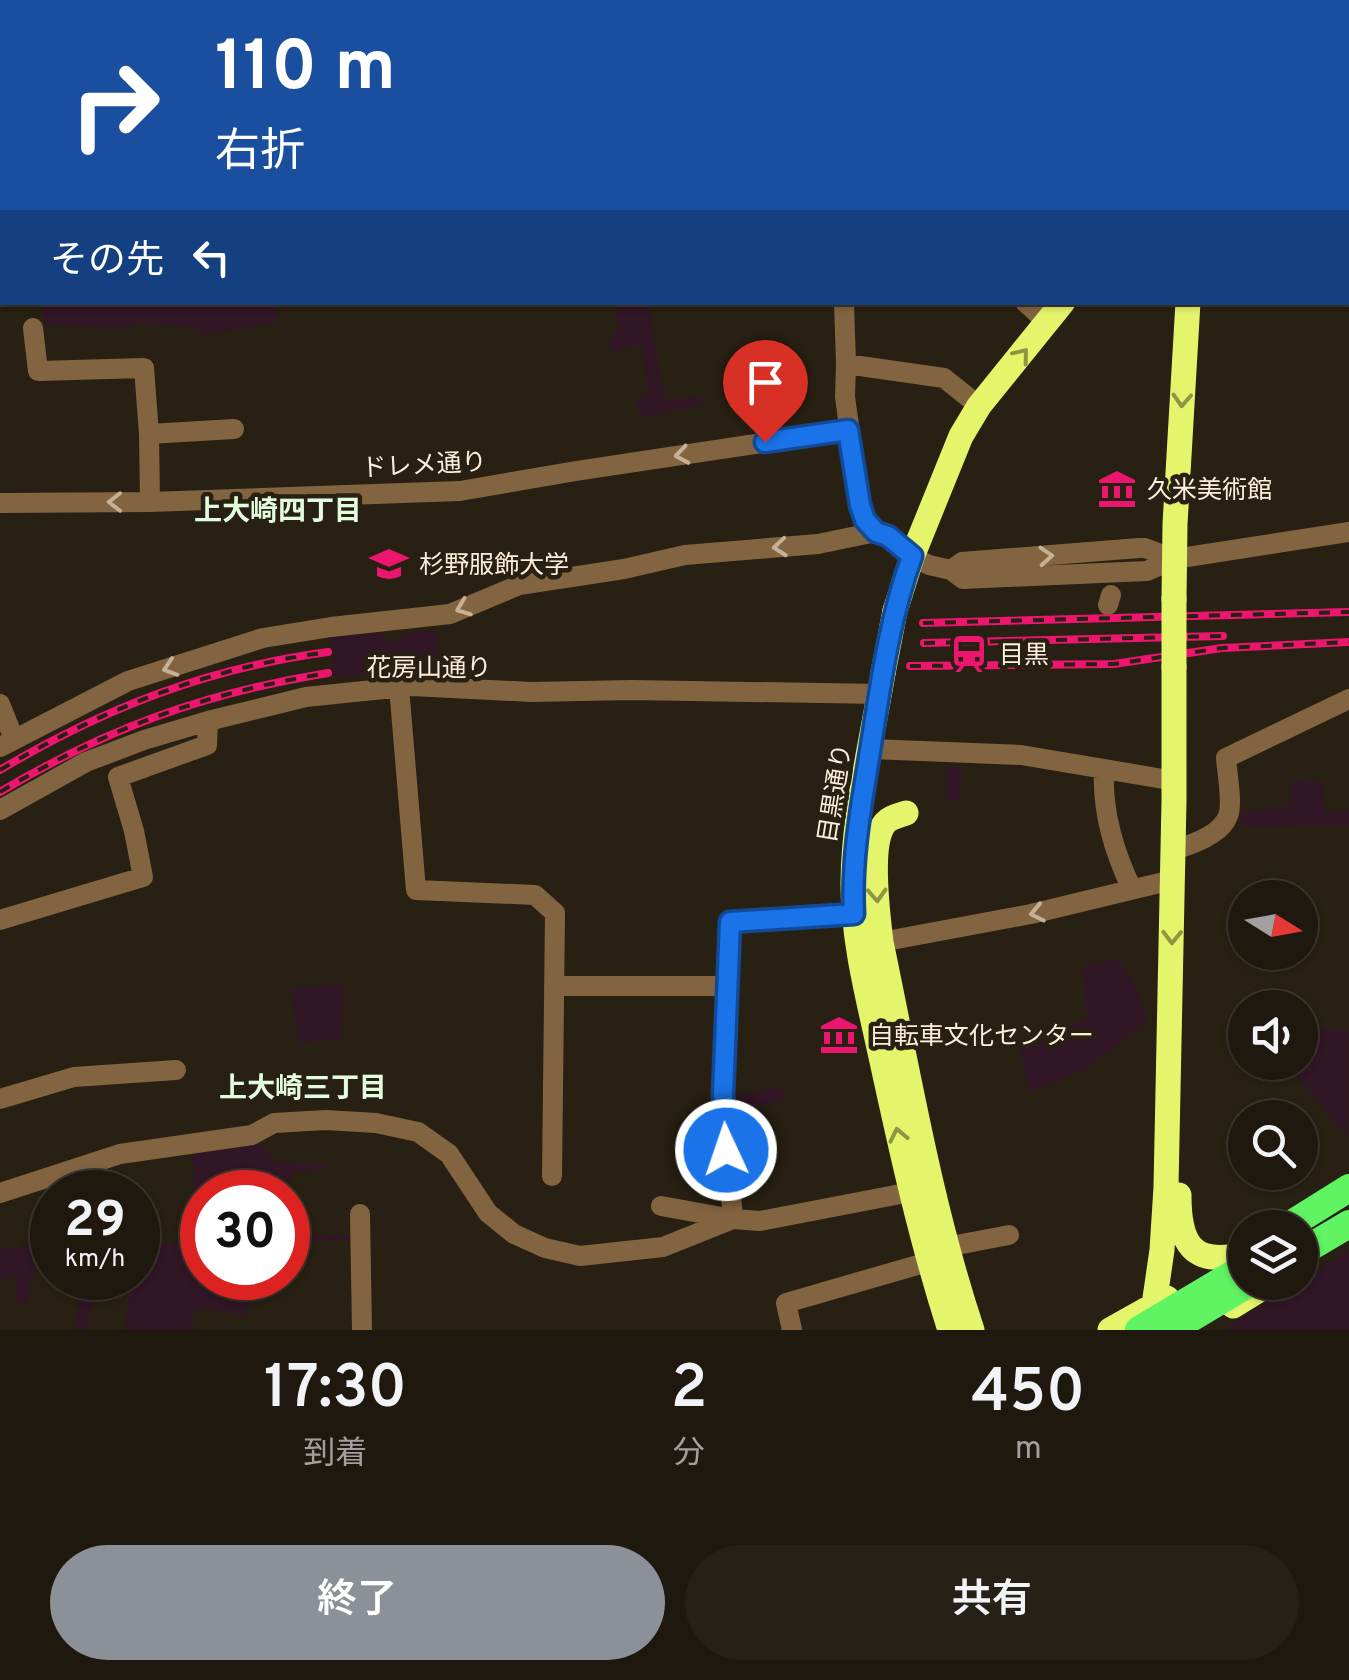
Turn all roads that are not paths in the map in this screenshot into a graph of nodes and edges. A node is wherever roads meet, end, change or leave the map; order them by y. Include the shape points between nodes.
1 (844, 305) edge
2 (1188, 305) edge
3 (1056, 312) edge
4 (33, 328) dead end
5 (846, 364) junction
6 (979, 406) junction
7 (234, 429) dead end
8 (848, 430) junction
9 (149, 434) junction
10 (150, 502) junction
11 (0, 503) edge
12 (876, 532) junction
13 (1349, 532) edge
14 (912, 556) junction
15 (1174, 559) junction
16 (882, 684) junction
17 (399, 687) junction
18 (1349, 699) edge
19 (0, 704) edge
20 (208, 720) junction
21 (7, 743) edge
22 (870, 750) junction
23 (1104, 770) junction
24 (1175, 781) junction
25 (0, 810) edge
26 (906, 814) dead end
27 (1173, 850) junction
28 (1172, 880) junction
29 (1132, 890) junction
30 (854, 914) junction
31 (0, 920) edge
32 (881, 942) junction
33 (555, 986) junction
34 (726, 986) junction
35 (176, 1070) dead end
36 (1170, 1086) junction
37 (0, 1099) edge
38 (552, 1176) dead end
39 (911, 1192) junction
40 (0, 1193) edge
41 (1345, 1196) edge
42 (661, 1206) dead end
43 (1318, 1211) edge
44 (360, 1214) dead end
45 (733, 1219) junction
46 (1318, 1219) edge
47 (1349, 1224) edge
48 (1009, 1235) dead end
49 (1349, 1239) edge
50 (1318, 1242) edge
51 (937, 1255) junction
52 (1318, 1256) edge
53 (1228, 1258) edge
54 (1228, 1263) edge
55 (1228, 1276) edge
56 (1228, 1296) edge
57 (1243, 1300) edge
58 (1154, 1305) junction
59 (362, 1330) edge
60 (792, 1330) edge
61 (950, 1330) edge
62 (972, 1330) edge
63 (1110, 1330) edge
64 (1139, 1330) edge
65 (1171, 1330) edge
66 (1194, 1330) edge

1 - 5 street
2 -> 15 main road
6 -> 3 main road, 目黒通り
4 - 9 street via 38,371 144,368
5 - 6 street via 944,378
5 - 8 street
6 - 14 main road, 目黒通り
7 - 9 street
8 -> 10 street, ドレメ通り via 460,492
8 - 12 street via 860,505
9 - 10 street
10 -> 11 street, ドレメ通り
12 - 14 street
12 -> 21 street via 685,555 519,585 450,614 263,638 128,682
13 - 15 street
14 - 15 street via 951,570 962,562 1139,548
14 - 16 main road, 目黒通り, bridge
15 - 24 main road, bridge
16 - 17 street, 花房山通り via 546,692
16 - 22 main road, 目黒通り
17 - 20 street, 花房山通り
17 - 33 street via 416,890 535,895 555,913
18 - 27 street via 1226,758 1230,814 1222,827
19 - 21 street
20 - 25 street, 花房山通り via 86,762
20 - 31 street via 207,745 118,778 143,877
22 - 23 street via 1021,754
22 - 30 main road, 目黒通り via 854,847
23 - 24 street
23 - 29 street via 1106,815
24 - 27 main road
26 -> 32 main road, 目黒通り via 888,820 880,833
27 - 28 main road
28 - 29 street
28 -> 36 main road
29 -> 32 street
30 - 34 street via 730,922
39 -> 30 main road, 目黒通り
32 - 51 main road, 目黒通り
33 - 34 street
33 - 38 street
34 - 45 street via 723,1095
35 - 37 street via 74,1078
36 - 53 main road via 1184,1238 1193,1250
36 - 58 main road
39 - 45 street via 760,1221
39 - 51 main road, 目黒通り
40 - 45 street via 120,1154 252,1135 274,1123 326,1120 418,1132 449,1154 488,1213 545,1248 580,1256 663,1247
41 - 43 highway
41 - 46 highway
42 - 45 street
44 - 59 street
47 - 50 highway
48 - 51 street
49 - 52 highway
51 - 60 street via 786,1303
51 - 61 main road, 目黒通り
51 - 62 main road, 目黒通り
54 - 58 main road
55 - 64 highway, bridge
56 - 65 highway
57 - 66 main road
58 - 63 main road

